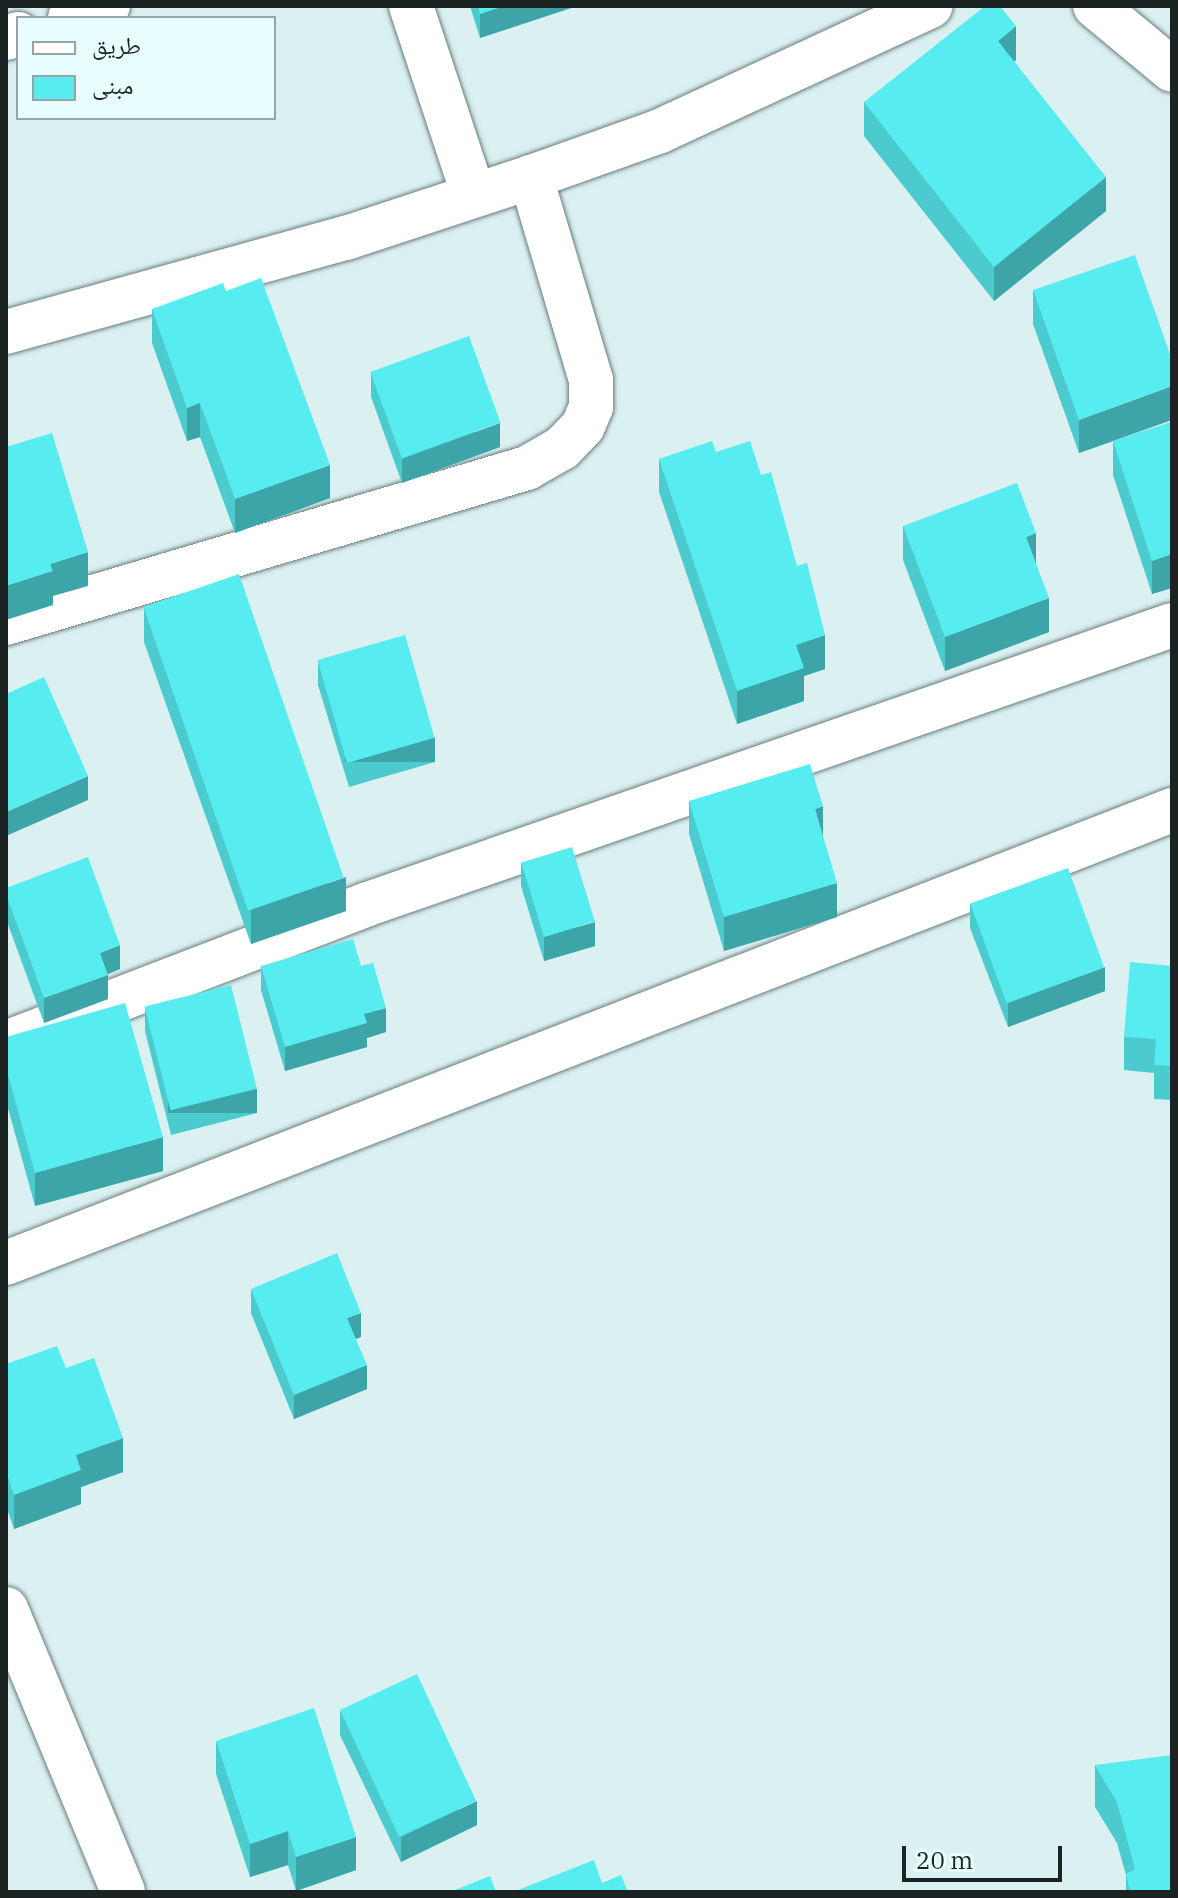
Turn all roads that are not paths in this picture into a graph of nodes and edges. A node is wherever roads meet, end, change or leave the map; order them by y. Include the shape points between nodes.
1 (108, 6) edge
2 (411, 6) edge
3 (930, 6) edge
4 (1095, 6) edge
5 (76, 16) edge
6 (1172, 70) edge
7 (531, 177) junction
8 (473, 194) junction
9 (6, 332) edge
10 (6, 623) edge
11 (1172, 625) edge
12 (1172, 810) edge
13 (6, 1043) edge
14 (6, 1263) edge
15 (6, 1609) edge
16 (123, 1892) edge

1 - 5 street
2 - 8 street
3 - 7 street via 660,131
4 - 6 street
7 - 8 street
7 - 10 street via 591,380 583,426 562,448 527,468
8 - 9 street via 346,238
11 - 13 street via 365,905
12 - 14 street
15 - 16 street

